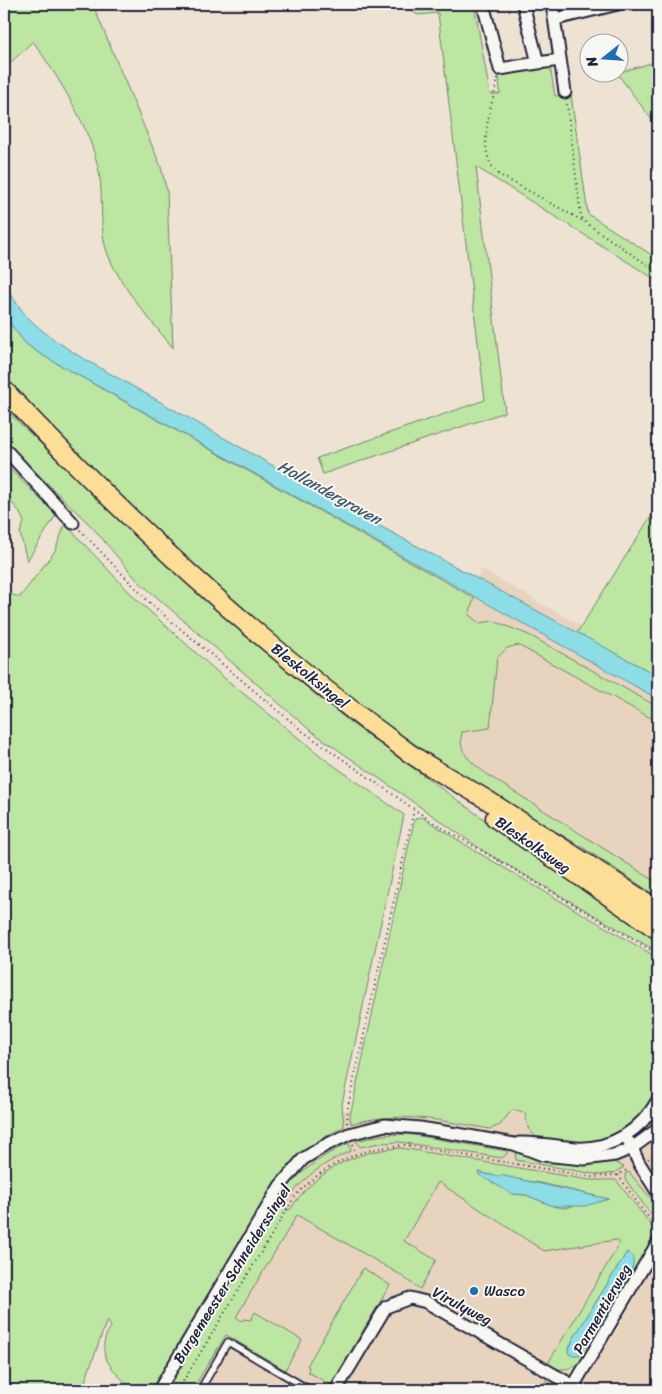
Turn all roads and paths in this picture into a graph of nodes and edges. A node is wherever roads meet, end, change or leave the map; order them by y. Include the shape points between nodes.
1 (483, 4) edge
2 (523, 4) edge
3 (552, 4) edge
4 (618, 4) edge
5 (556, 19) junction
6 (560, 60) junction
7 (538, 63) junction
8 (500, 68) junction
9 (565, 92) joint
10 (586, 223) junction
11 (658, 272) edge
12 (4, 390) edge
13 (4, 448) edge
14 (73, 523) joint
15 (411, 754) junction
16 (414, 809) junction
17 (658, 910) edge
18 (658, 930) edge
19 (658, 954) edge
20 (658, 1100) edge
21 (658, 1129) edge
22 (349, 1134) junction
23 (626, 1136) junction
24 (514, 1144) junction
25 (632, 1148) junction
26 (658, 1153) edge
27 (355, 1154) junction
28 (639, 1163) junction
29 (618, 1175) junction
30 (658, 1192) edge
31 (658, 1228) edge
32 (658, 1242) edge
33 (572, 1388) edge
34 (341, 1389) edge
35 (159, 1390) edge
36 (178, 1390) edge
37 (200, 1390) edge
38 (310, 1390) edge

1 - 8 street
2 - 7 street
3 - 5 street
4 - 5 street
5 - 6 street
6 - 7 street
6 - 9 street
7 - 8 street
8 - 10 path via 487,134 486,153 490,166 498,174
9 - 10 path via 580,213
10 - 11 path
12 - 15 main road, Bleskolksingel via 77,467 212,593 335,696
13 - 14 street
14 - 16 path via 152,604 301,730
15 - 17 main road, Bleskolksingel
15 - 18 main road, Bleskolksweg via 488,814
16 - 19 path
16 - 22 path via 348,1106
20 - 23 street, Burgemeester Schneiderssingel via 643,1121
21 - 25 street, Burgemeester Schneiderssingel
22 - 24 street, Burgemeester Schneiderssingel via 389,1125
22 - 27 path
22 - 35 street, Burgemeester Schneiderssingel via 303,1159 280,1186
23 - 24 street, Burgemeester Schneiderssingel via 593,1148 536,1142
23 - 25 street
24 - 25 street, Burgemeester Schneiderssingel via 542,1155 584,1159 615,1155
25 - 28 street
26 - 28 path, Burgemeester Schneiderssingel
27 - 29 path, Burgemeester Schneiderssingel via 405,1145 592,1177
27 - 36 path, Burgemeester Schneiderssingel via 335,1162 294,1196
28 - 29 path, Burgemeester Schneiderssingel
28 - 30 street
29 - 31 path
32 - 33 street, Parmentierweg
33 - 34 street, Virulyweg via 426,1302 410,1298 386,1307
37 - 38 lane via 228,1342

